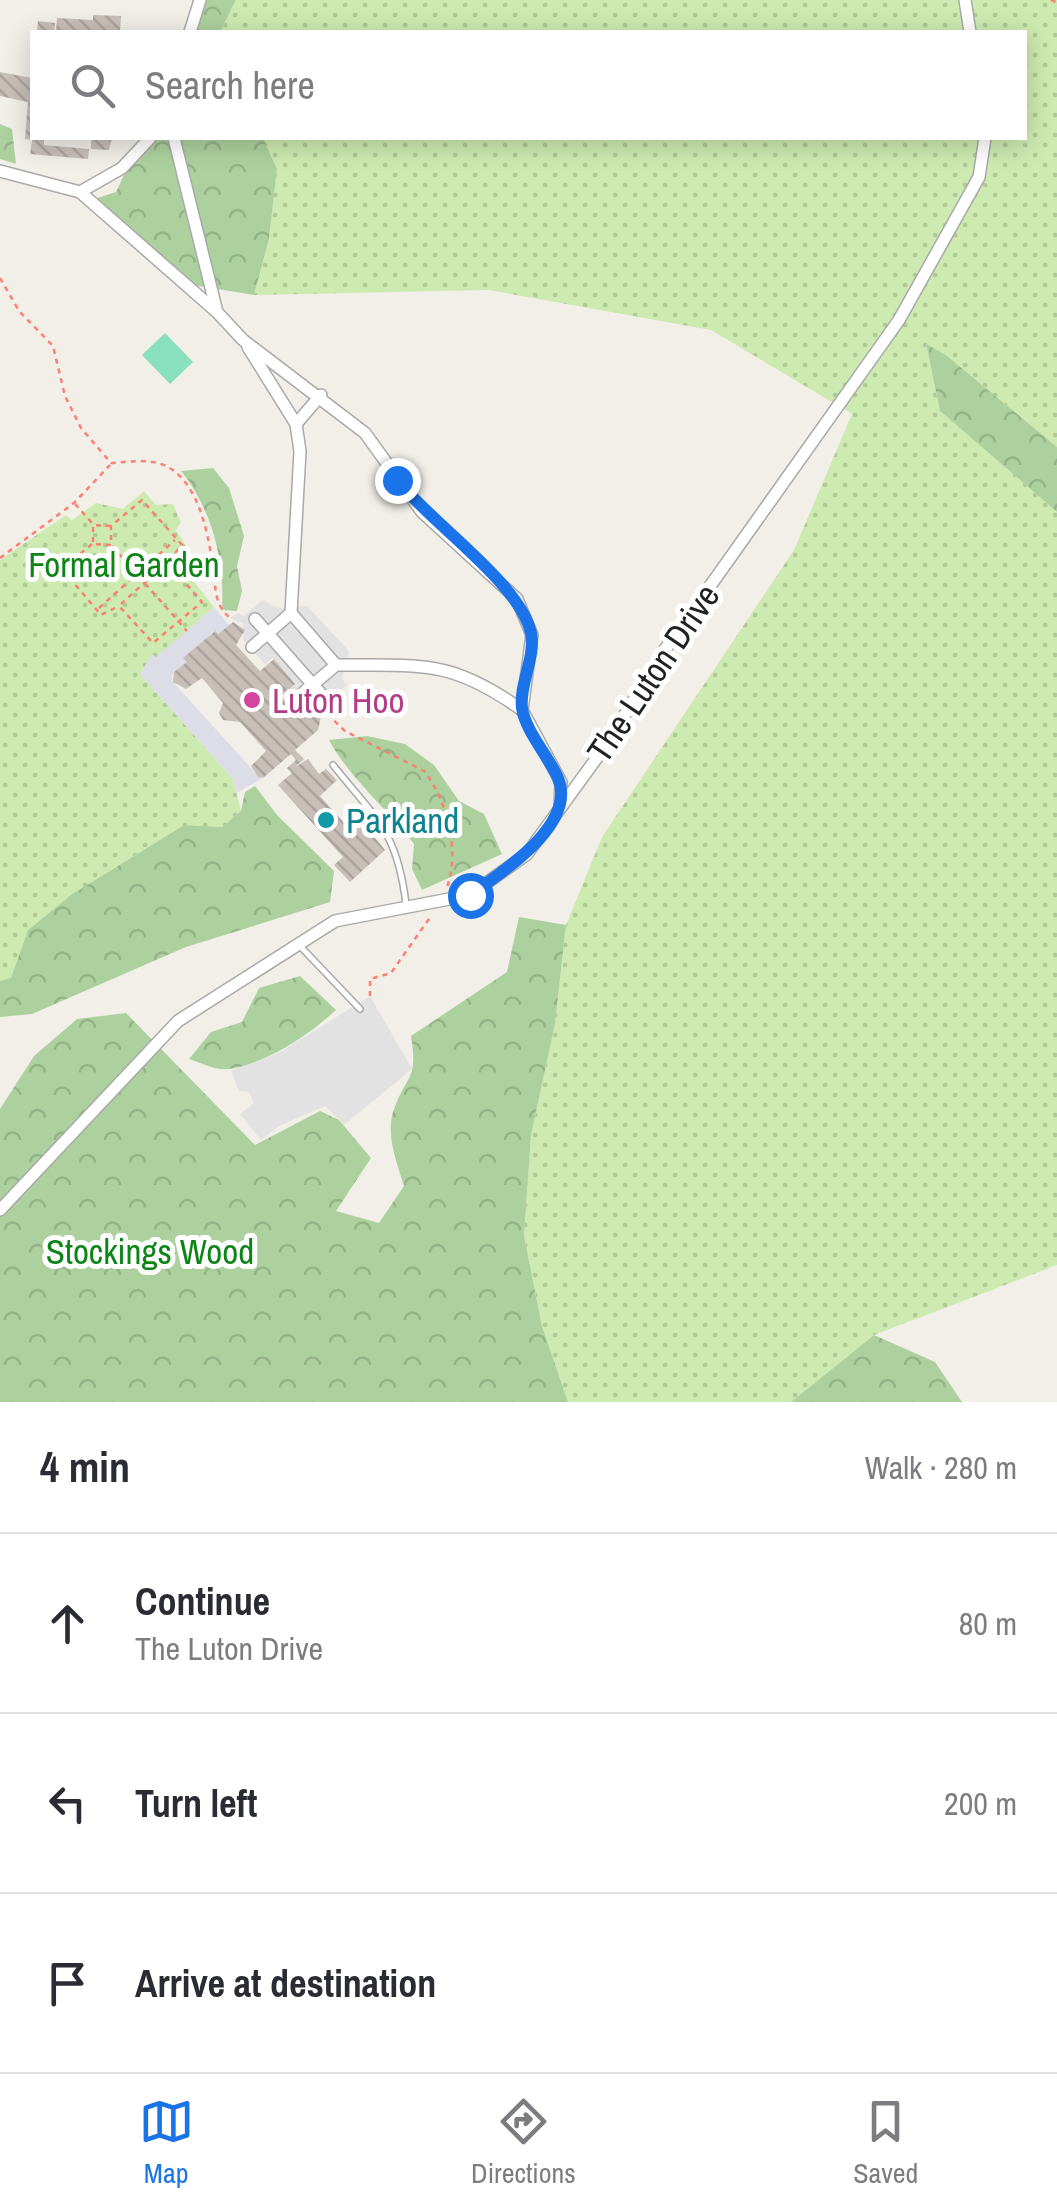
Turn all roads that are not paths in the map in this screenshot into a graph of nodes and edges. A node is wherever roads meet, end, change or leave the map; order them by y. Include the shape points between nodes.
1 (200, 0) edge
2 (965, 0) edge
3 (191, 30) edge
4 (970, 30) edge
5 (148, 140) edge
6 (174, 140) edge
7 (984, 140) edge
8 (0, 171) edge
9 (80, 192) junction
10 (217, 312) junction
11 (242, 340) junction
12 (321, 395) junction
13 (296, 424) junction
14 (291, 613) junction
15 (255, 619) dead end
16 (268, 634) junction
17 (252, 648) dead end
18 (336, 665) junction
19 (313, 685) junction
20 (296, 698) dead end
21 (328, 708) road end
22 (522, 710) junction
23 (333, 765) dead end
24 (560, 808) junction
25 (407, 907) junction
26 (298, 944) junction
27 (360, 1009) dead end
28 (0, 1210) edge

1 - 3 street
2 - 4 street
5 - 9 street via 122,168
6 - 10 street
7 - 24 street, The Luton Drive via 978,177 900,320
8 - 9 street
9 - 10 street
10 - 11 street
11 - 12 street
11 - 13 street
12 - 13 street
12 - 22 street via 365,433 422,512 516,599 532,635
13 - 14 street via 300,503
14 - 16 street
14 - 18 street
15 - 16 street
16 - 17 street
16 - 19 street
18 - 19 street
18 - 22 street via 434,666 479,679
19 - 20 street
19 - 21 street
22 - 24 street via 560,782
23 - 25 lane via 390,837
24 - 25 street, The Luton Drive via 527,854 470,895
25 - 26 street, The Luton Drive via 335,921
26 - 27 lane
26 - 28 street, The Luton Drive via 178,1020

